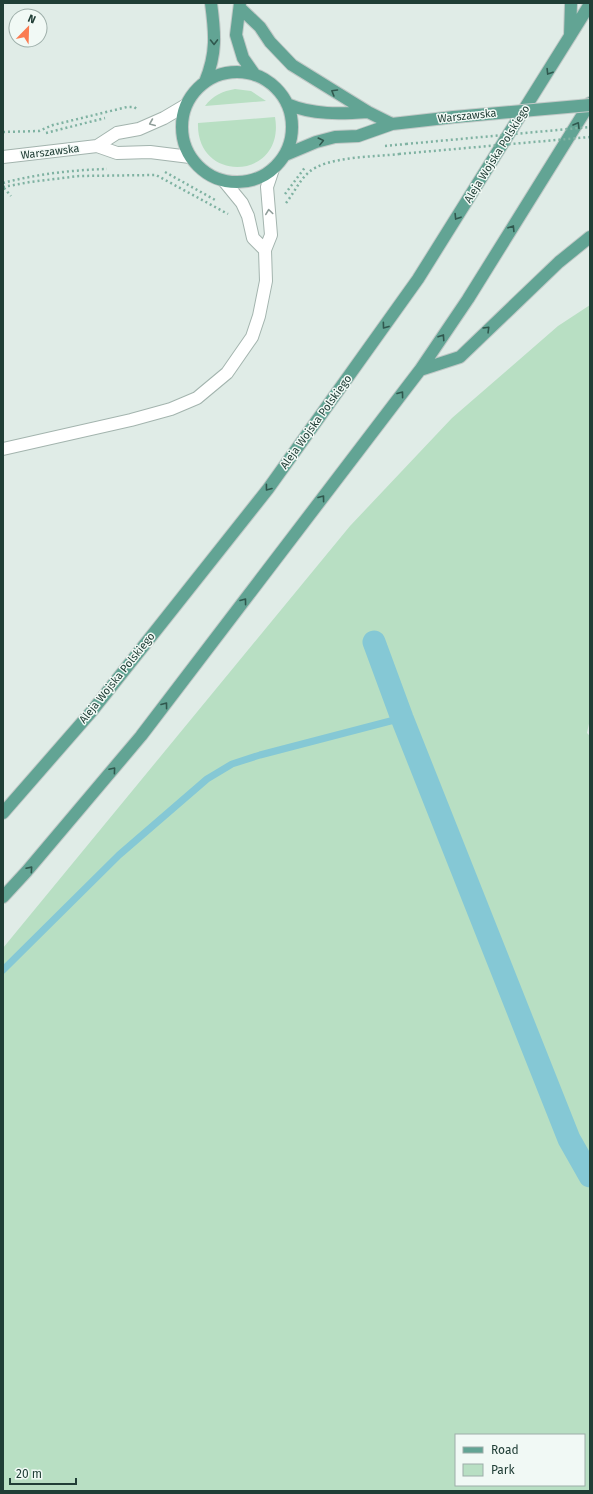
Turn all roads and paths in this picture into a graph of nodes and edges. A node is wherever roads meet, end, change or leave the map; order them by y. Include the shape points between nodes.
1 (211, 3) edge
2 (571, 3) edge
3 (590, 4) edge
4 (240, 6) edge
5 (569, 39) junction
6 (255, 75) junction
7 (205, 82) junction
8 (287, 104) junction
9 (590, 104) edge
10 (186, 105) junction
11 (368, 112) junction
12 (392, 124) junction
13 (590, 127) edge
14 (590, 137) edge
15 (406, 144) dead end
16 (97, 146) junction
17 (285, 154) junction
18 (399, 154) dead end
19 (3, 157) edge
20 (190, 157) junction
21 (111, 169) dead end
22 (273, 169) junction
23 (224, 181) junction
24 (3, 183) edge
25 (3, 187) edge
26 (11, 196) dead end
27 (590, 237) edge
28 (265, 250) junction
29 (420, 370) junction
30 (3, 449) edge
31 (3, 813) edge
32 (3, 898) edge

1 -> 7 main road via 214,54
2 - 5 main road
3 - 5 main road, Aleja Wojska Polskiego
4 - 6 main road via 236,35 243,58
11 -> 4 main road via 292,65
5 -> 31 main road, Aleja Wojska Polskiego via 418,279 268,489 92,711
6 - 7 main road via 237,72 220,74
6 - 8 main road via 268,81 279,91
7 - 10 main road via 194,92
8 - 11 main road via 300,109 334,114
8 - 17 main road via 292,120 291,138
9 - 12 main road, Warszawska, bridge
29 -> 9 main road via 468,299
10 -> 16 street, Warszawska via 139,129 117,133
10 - 20 main road via 182,122 183,140
11 - 12 main road
17 -> 12 main road, Warszawska via 316,142 334,137 358,136
13 - 15 path, bridge
14 - 18 path, bridge
16 - 19 street, Warszawska
16 - 20 street, Warszawska via 117,153 156,152
17 - 22 main road
20 - 23 main road via 199,168
21 - 24 path via 36,175
22 - 23 main road via 258,178 241,182
28 -> 22 street via 271,235 267,187
23 - 28 street via 242,203 253,238
25 - 26 path
29 -> 27 main road via 460,357
28 - 30 street via 266,281 252,337 227,373 197,398 171,409 131,420
32 -> 29 main road via 142,736

